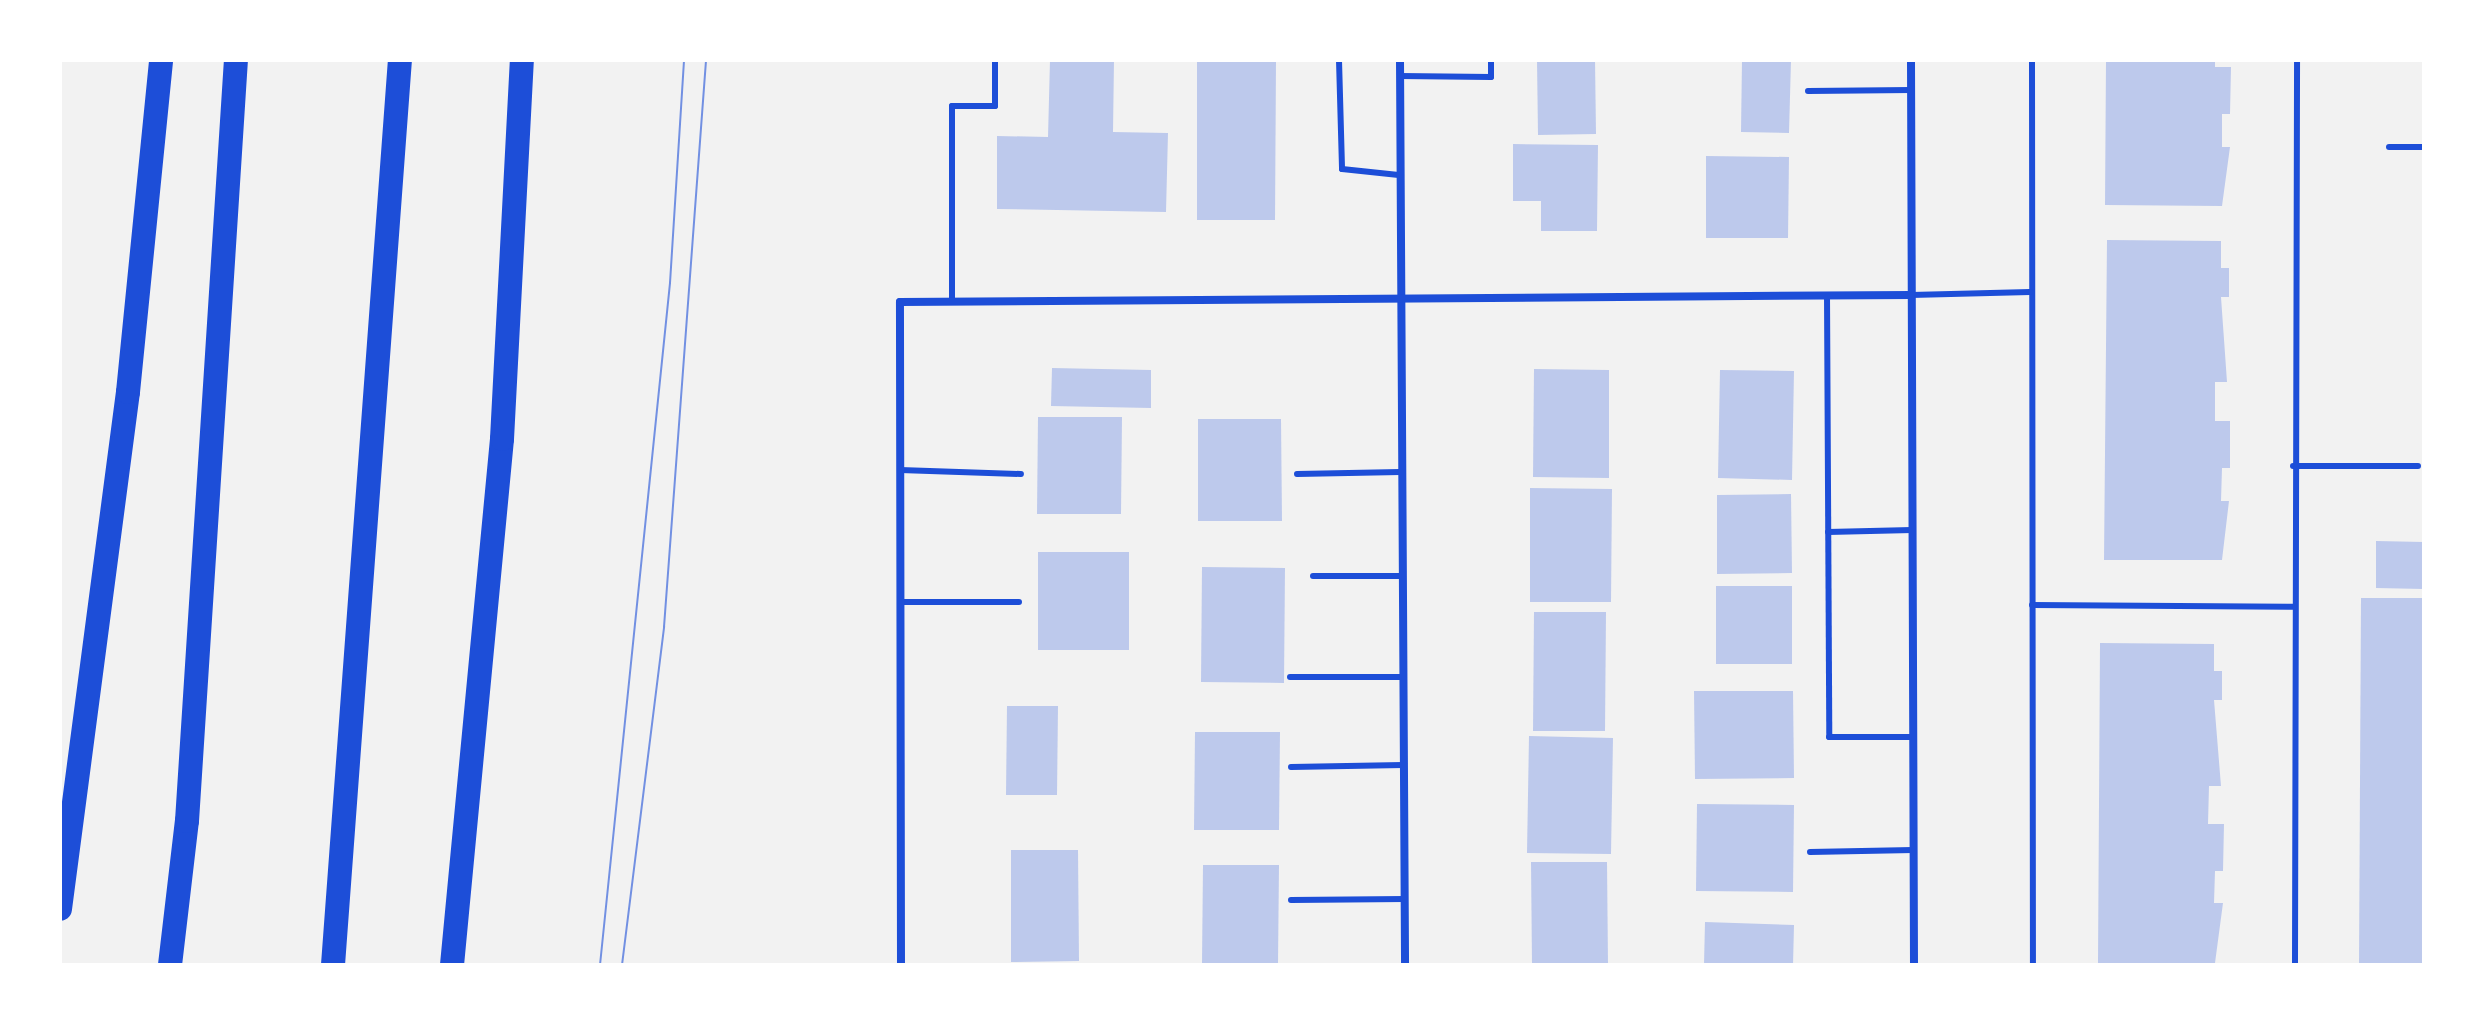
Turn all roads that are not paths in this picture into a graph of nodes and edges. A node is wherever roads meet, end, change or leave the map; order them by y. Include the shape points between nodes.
1 (161, 60) edge
2 (236, 60) edge
3 (400, 60) edge
4 (522, 60) edge
5 (995, 60) edge
6 (1339, 60) edge
7 (1400, 60) edge
8 (1491, 60) edge
9 (1911, 60) edge
10 (2032, 60) edge
11 (2297, 60) edge
12 (1400, 76) junction
13 (1911, 90) junction
14 (1808, 91) dead end
15 (2389, 147) dead end
16 (2424, 147) edge
17 (1399, 175) junction
18 (2030, 292) junction
19 (1827, 295) junction
20 (1911, 295) junction
21 (952, 302) junction
22 (1400, 302) junction
23 (2293, 466) junction
24 (2418, 466) dead end
25 (900, 470) junction
26 (1400, 472) junction
27 (1021, 474) dead end
28 (1297, 474) dead end
29 (1912, 530) junction
30 (1828, 532) junction
31 (1313, 576) dead end
32 (1401, 576) junction
33 (900, 602) junction
34 (1019, 602) dead end
35 (2032, 605) junction
36 (2293, 607) junction
37 (1290, 677) dead end
38 (1402, 677) junction
39 (1913, 737) junction
40 (1403, 765) junction
41 (1291, 767) dead end
42 (1913, 850) junction
43 (1810, 852) dead end
44 (1405, 899) junction
45 (1291, 900) dead end
46 (60, 909) edge
47 (2033, 964) edge
48 (170, 965) edge
49 (333, 965) edge
50 (452, 965) edge
51 (901, 965) edge
52 (1405, 965) edge
53 (1914, 965) edge
54 (2295, 965) edge

1 - 46 highway via 128,392
2 - 48 highway via 187,821
3 - 49 highway
4 - 50 highway via 502,439
5 - 21 lane via 995,106 952,106
6 - 17 lane via 1342,169
7 - 12 street
8 - 12 lane via 1491,77
9 - 13 street
10 - 18 lane
11 - 23 lane
12 - 17 street
13 - 14 lane
13 - 20 street
15 - 16 lane
17 - 22 street
18 - 20 lane
18 - 35 lane
19 - 20 street
19 - 22 street
19 - 30 lane
20 - 29 street
21 - 22 street
21 - 25 street via 900,302
22 - 26 street
23 - 24 lane
23 - 36 lane
25 - 27 lane
25 - 33 street
26 - 28 lane
26 - 32 street
29 - 30 lane
29 - 39 street
30 - 39 lane via 1829,737
31 - 32 lane
32 - 38 street
33 - 34 lane
33 - 51 street
35 - 36 lane
35 - 47 lane
36 - 54 lane
37 - 38 lane
38 - 40 street
39 - 42 street
40 - 41 lane
40 - 44 street
42 - 43 lane
42 - 53 street
44 - 45 lane
44 - 52 street

